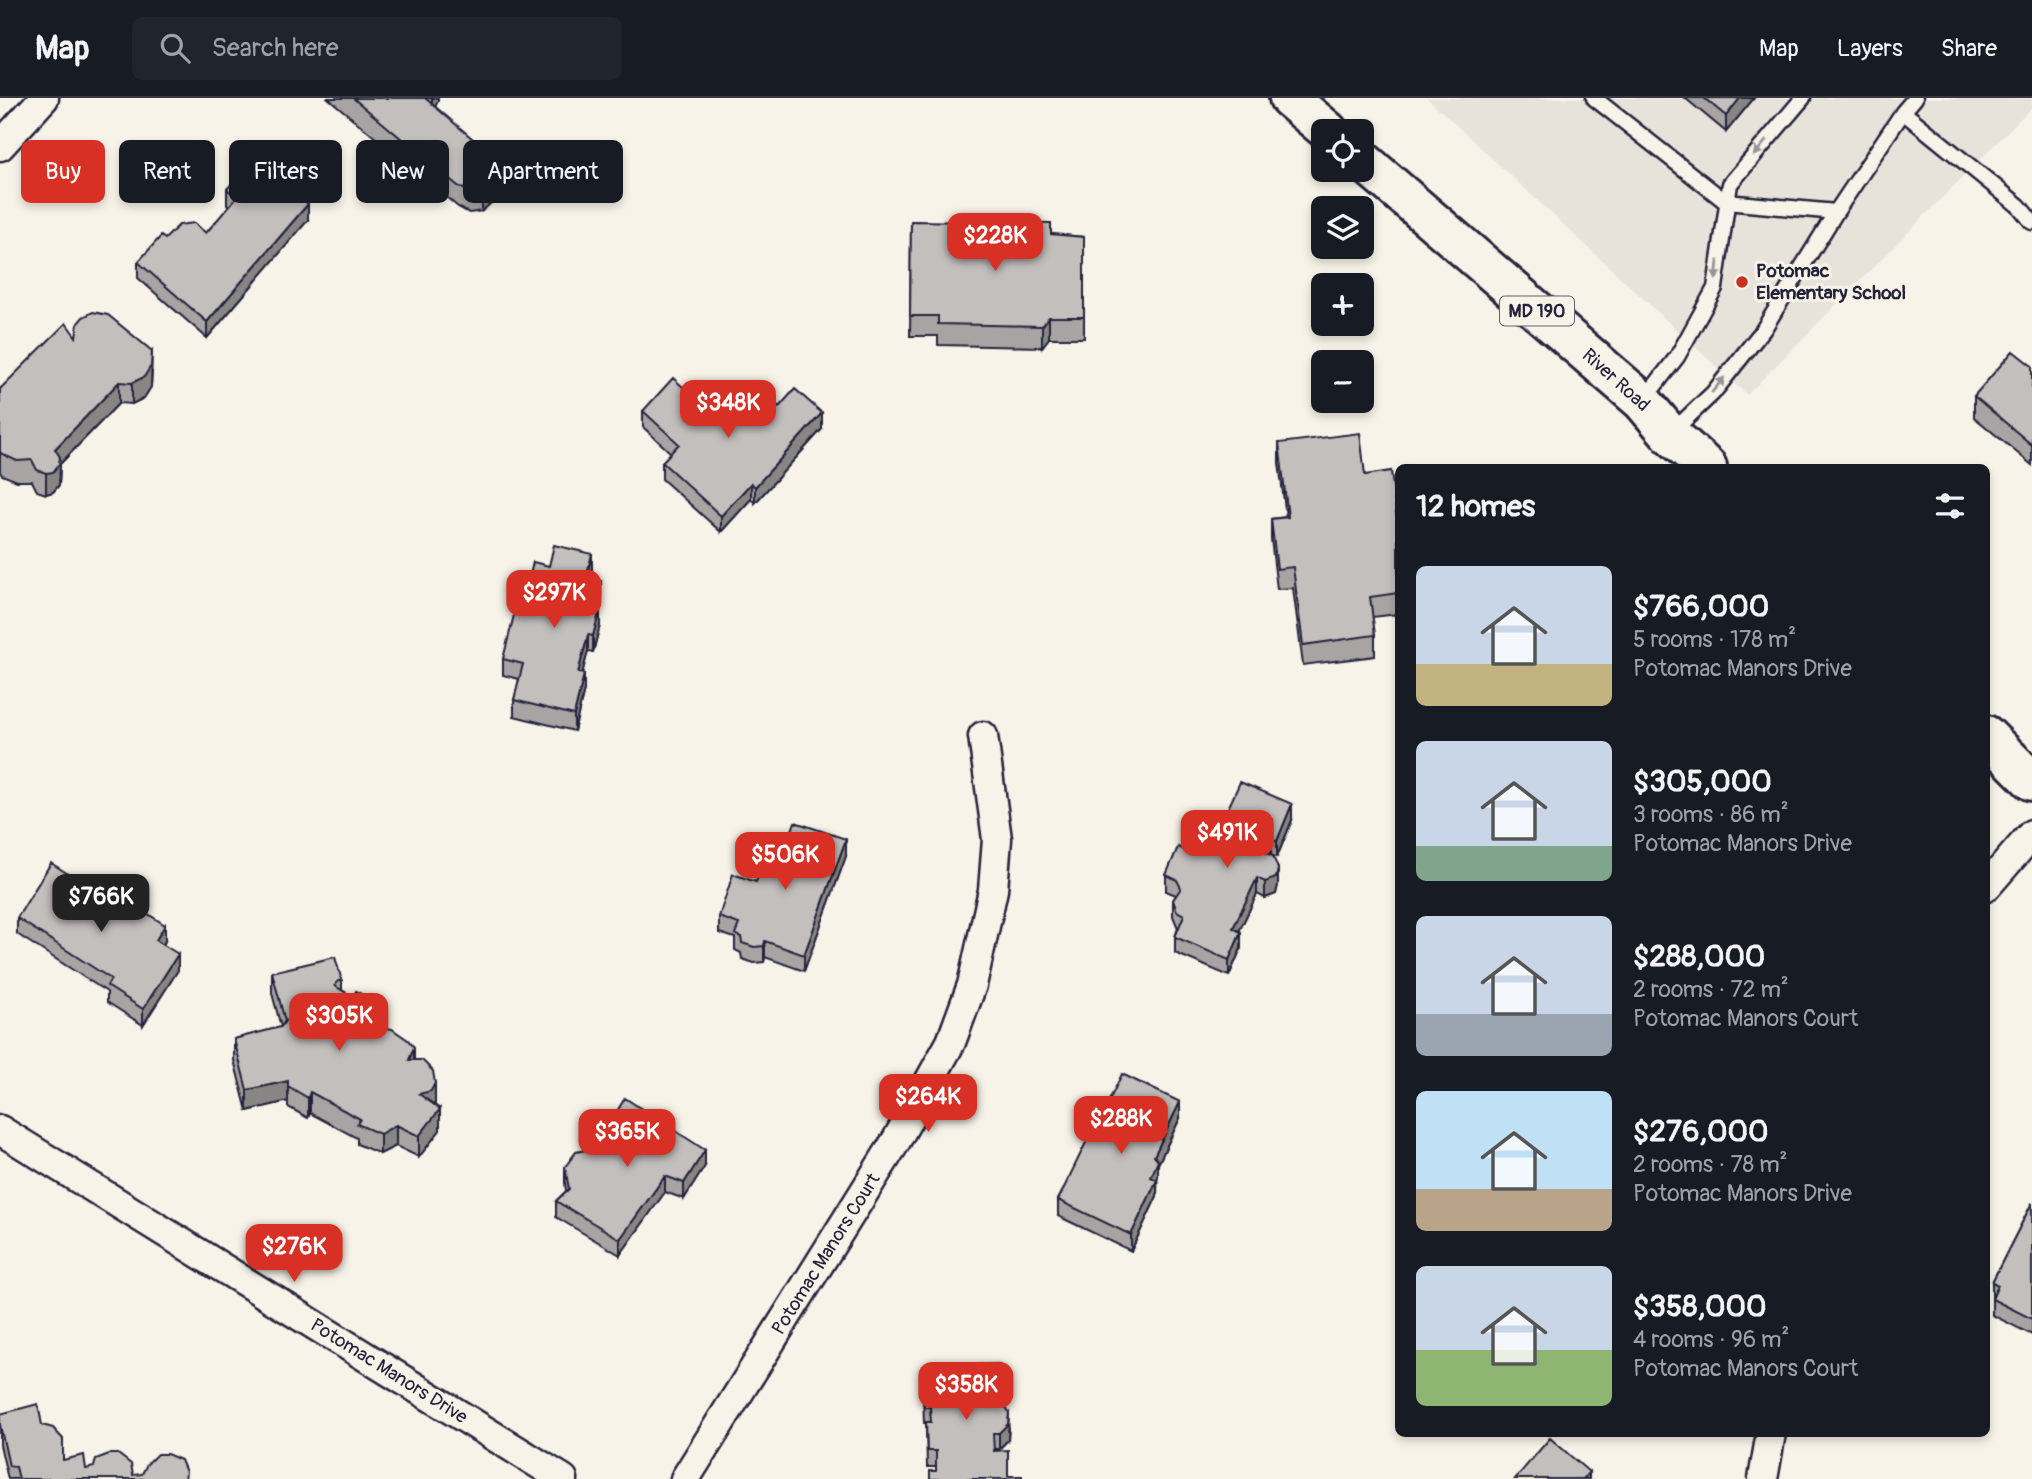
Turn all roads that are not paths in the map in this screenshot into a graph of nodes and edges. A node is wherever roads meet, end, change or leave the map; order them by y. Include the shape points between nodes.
1 (44, 98) edge
2 (1289, 98) edge
3 (1594, 98) edge
4 (1802, 98) edge
5 (1915, 98) edge
6 (1903, 112) junction
7 (1314, 119) edge
8 (0, 146) edge
9 (1374, 170) edge
10 (1726, 202) junction
11 (1836, 212) junction
12 (2032, 222) edge
13 (1642, 401) junction
14 (1670, 434) junction
15 (1704, 464) edge
16 (983, 736) dead end
17 (1990, 739) edge
18 (2032, 781) edge
19 (2032, 834) edge
20 (1990, 882) edge
21 (0, 1130) edge
22 (1770, 1437) edge
23 (563, 1479) edge
24 (685, 1479) edge
25 (1763, 1479) edge

1 - 8 street
2 - 7 main road
3 - 10 lane
4 -> 10 lane via 1730,184
5 - 6 lane
6 - 11 lane
6 - 12 lane via 2019,206
9 - 13 main road, River Road / MD 190
10 - 11 lane
10 -> 13 lane via 1715,288 1677,357
14 -> 11 lane via 1713,393 1763,330
13 - 14 main road, River Road / MD 190
14 - 15 main road, River Road / MD 190
16 - 24 street, Potomac Manors Court via 997,839 993,890 972,985 951,1042 896,1142
17 - 18 main road
19 - 20 street
21 - 23 street, Potomac Manors Drive
22 - 25 street

